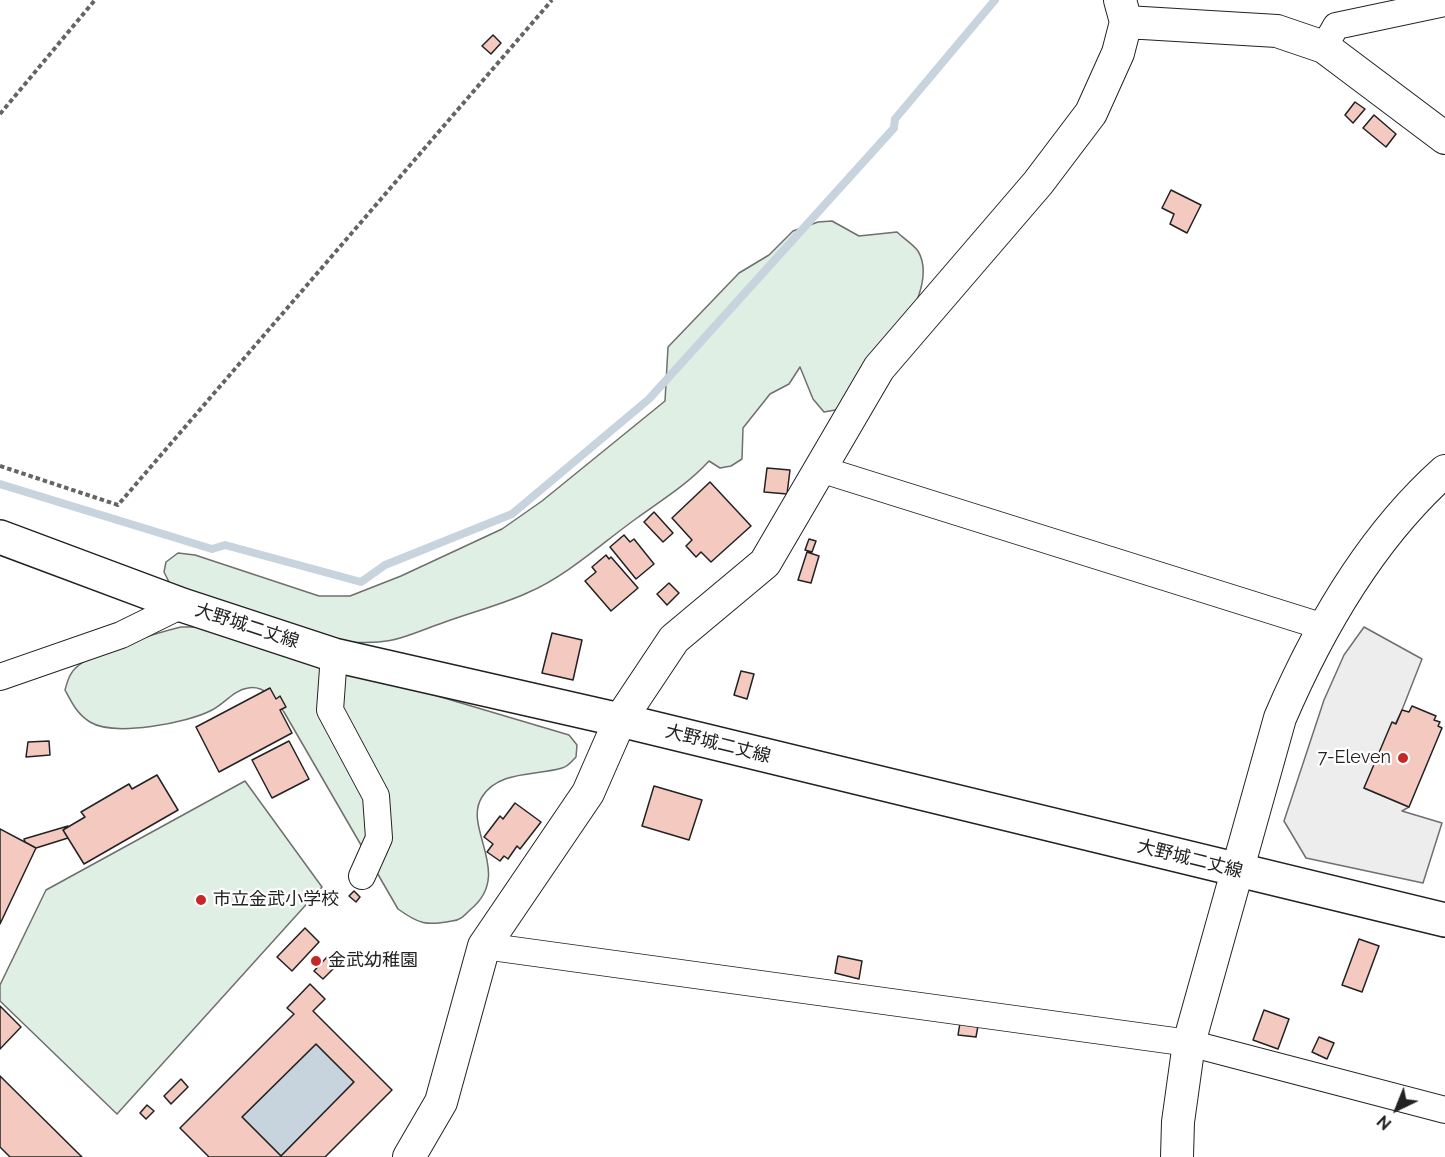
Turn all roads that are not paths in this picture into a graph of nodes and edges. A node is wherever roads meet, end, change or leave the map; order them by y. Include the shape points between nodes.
1 (1431, 3) edge
2 (1123, 11) edge
3 (1324, 47) junction
4 (1445, 138) edge
5 (820, 469) junction
6 (1445, 471) edge
7 (0, 537) edge
8 (182, 605) junction
9 (1324, 627) junction
10 (334, 655) junction
11 (0, 677) edge
12 (620, 720) junction
13 (1237, 871) junction
14 (362, 876) dead end
15 (1445, 920) edge
16 (484, 946) junction
17 (1189, 1042) junction
18 (1445, 1110) edge
19 (409, 1157) edge
20 (1177, 1157) edge

1 - 3 street via 1336,26
2 - 3 street via 1277,32
2 - 5 street via 1118,53 1091,112 1038,183 879,368
3 - 4 street
5 - 9 street
5 - 12 street via 765,563 674,639
6 - 9 street via 1395,523
7 - 8 main road, 大野城二丈線
8 - 10 main road, 大野城二丈線
8 - 11 street via 121,635
9 - 13 street via 1280,718
10 - 12 main road, 大野城二丈線
10 - 14 street via 330,710 376,796 379,838
12 - 13 main road, 大野城二丈線
12 - 16 street via 588,793
13 - 15 main road, 大野城二丈線
13 - 17 street
16 - 17 street
16 - 19 street via 441,1102
17 - 18 street
17 - 20 street

